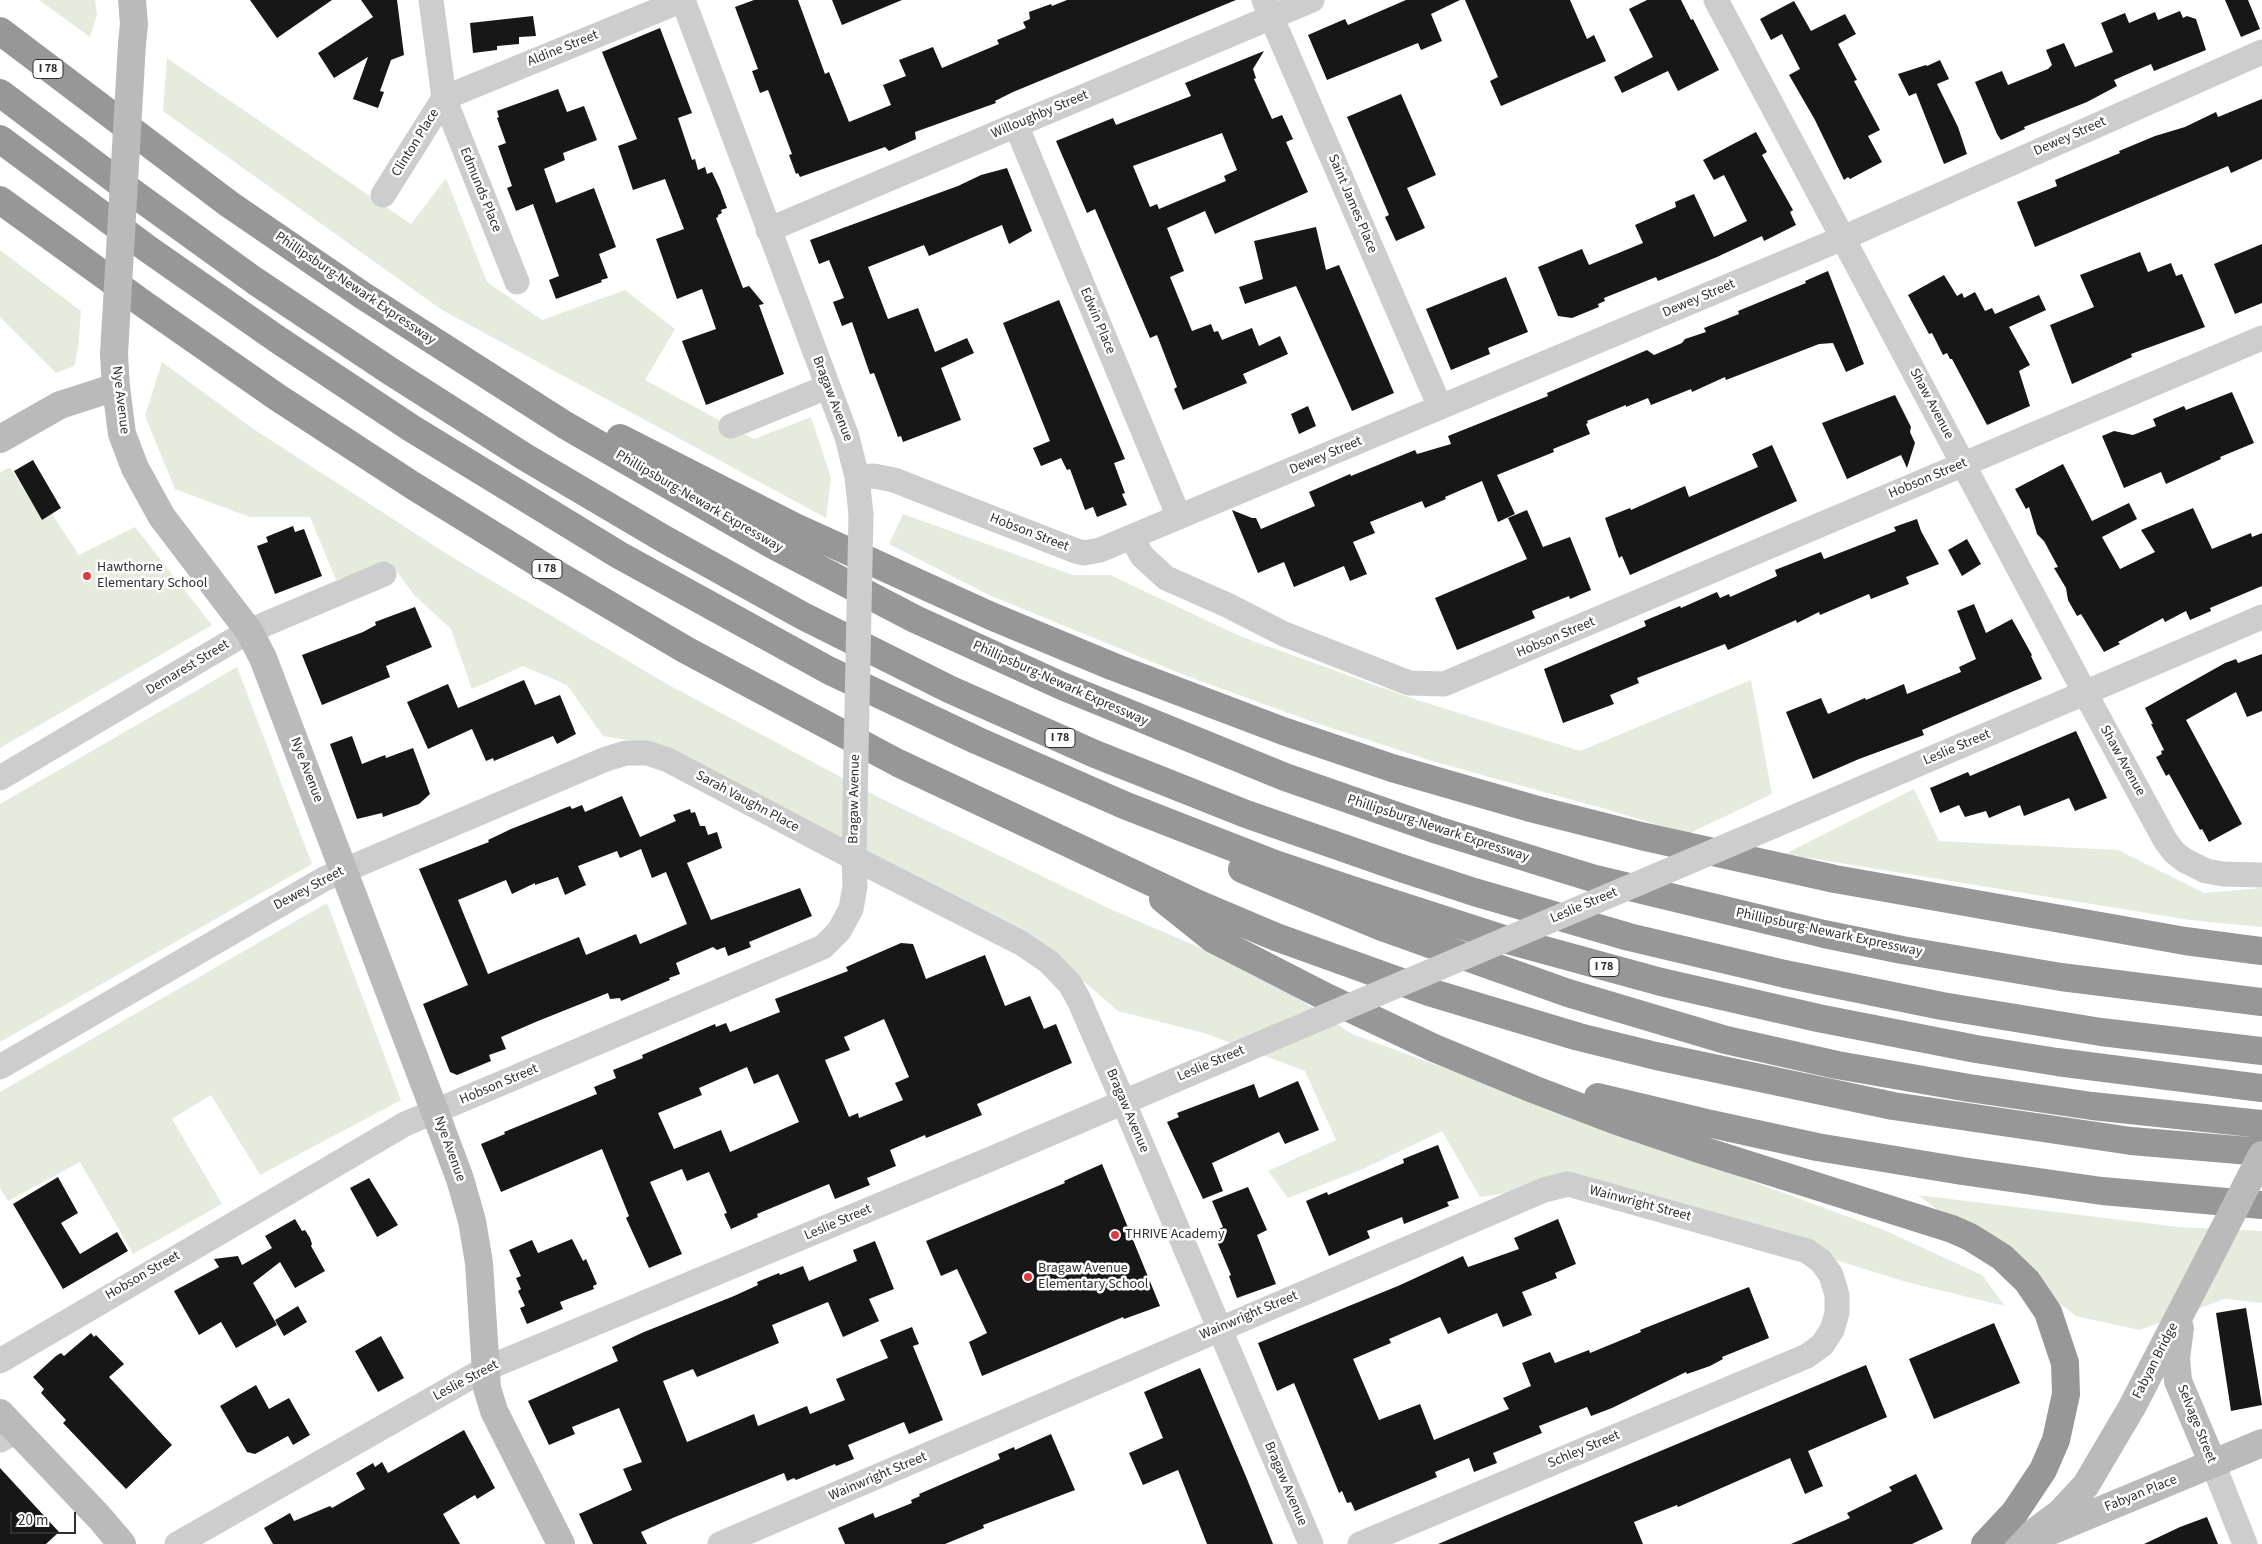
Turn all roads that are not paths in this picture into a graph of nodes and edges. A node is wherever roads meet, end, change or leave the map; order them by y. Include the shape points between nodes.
1 (431, 0) edge
2 (683, 0) edge
3 (1312, 0) edge
4 (1716, 0) edge
5 (137, 1) edge
6 (1268, 8) edge
7 (0, 32) edge
8 (2262, 52) edge
9 (0, 93) edge
10 (444, 98) junction
11 (1016, 126) junction
12 (0, 139) edge
13 (383, 195) dead end
14 (0, 200) edge
15 (768, 230) junction
16 (1843, 238) junction
17 (517, 282) dead end
18 (2262, 338) edge
19 (442, 348) junction
20 (116, 387) junction
21 (827, 388) junction
22 (1440, 407) junction
23 (731, 426) dead end
24 (0, 439) edge
25 (1963, 464) junction
26 (857, 477) junction
27 (1179, 517) junction
28 (1132, 538) junction
29 (384, 574) dead end
30 (2262, 617) edge
31 (249, 631) junction
32 (2085, 693) junction
33 (976, 740) junction
34 (637, 752) joint
35 (0, 778) edge
36 (854, 858) junction
37 (344, 870) junction
38 (1132, 875) junction
39 (2262, 875) edge
40 (2262, 951) edge
41 (2262, 1002) edge
42 (1434, 1048) junction
43 (2262, 1051) edge
44 (0, 1067) edge
45 (2262, 1088) edge
46 (1123, 1101) junction
47 (435, 1112) junction
48 (2262, 1124) edge
49 (2262, 1153) edge
50 (2262, 1205) edge
51 (2187, 1300) junction
52 (1219, 1329) junction
53 (1807, 1356) joint
54 (0, 1361) edge
55 (484, 1369) junction
56 (5, 1428) edge
57 (2262, 1443) edge
58 (2212, 1464) junction
59 (122, 1544) edge
60 (176, 1544) edge
61 (560, 1544) edge
62 (720, 1544) edge
63 (1311, 1544) edge
64 (1360, 1544) edge
65 (1985, 1544) edge
66 (2019, 1544) edge
67 (2246, 1544) edge

1 - 10 street, Clinton Place
2 - 10 street, Aldine Street
2 - 15 street, Bragaw Avenue
3 - 6 street, Willoughby Street
4 - 16 street, Shaw Avenue
5 - 20 street, Nye Avenue, bridge via 114,354
6 - 11 street, Willoughby Street
6 - 22 street, Saint James Place
7 - 19 highway, Phillipsburg-Newark Expressway / I 78 via 229,204
8 - 16 street, Dewey Street
9 - 43 highway, I 78 via 247,275 525,457 803,616 949,688 1095,754 1246,814 1390,864 1638,939 1785,974 1942,1006 2101,1032
10 - 13 street, Clinton Place
10 - 17 street, Edmunds Place
11 - 15 street, Willoughby Street
11 - 27 street, Edwin Place
12 - 33 highway, I 78 via 210,293 487,476 759,633 828,670
14 - 38 highway, I 78 via 277,397 548,569 686,650 826,726
15 - 21 street, Bragaw Avenue
16 - 22 street, Dewey Street
16 - 25 street, Shaw Avenue
18 - 25 street, Hobson Street
19 - 40 highway via 759,509 915,583 1114,667 1334,750 1542,811 1816,875 1960,903
19 - 41 highway, Phillipsburg-Newark Expressway / I 78 via 695,502 915,618 1071,690 1285,778 1592,878 1824,934 2060,977
20 - 24 street via 60,405
20 - 31 street, Nye Avenue via 122,434 148,494
21 - 23 street
21 - 26 street, Bragaw Avenue via 849,444
22 - 27 street, Dewey Street
25 - 28 street, Hobson Street via 1454,682 1433,686 1409,684 1326,652 1210,596 1175,583 1149,564
25 - 32 street, Shaw Avenue
26 - 28 street, Hobson Street via 894,480 1084,553
26 - 36 street, Bragaw Avenue, bridge via 861,514
27 - 28 street, Dewey Street
29 - 31 street, Demarest Street
30 - 32 street, Leslie Street
31 - 35 street, Demarest Street
31 - 37 street, Nye Avenue via 264,658
32 - 39 street, Shaw Avenue via 2174,852 2206,871
32 - 46 street, Leslie Street, bridge
33 - 45 highway, I 78 via 1124,805 1275,864 1428,916 1583,961 1748,1003 1941,1043 2056,1062
33 - 48 highway via 1200,850 1310,899 1544,985 1639,1016 1762,1048 1902,1077 2092,1106
34 - 36 street, Sarah Vaughn Place via 668,760
34 - 37 street, Dewey Street via 606,759
36 - 46 street, Bragaw Avenue via 1021,943 1060,972 1079,1000
36 - 47 street, Hobson Street via 851,909 839,931 823,947
37 - 44 street, Dewey Street via 295,895
37 - 47 street, Nye Avenue
38 - 42 highway via 1213,939
38 - 49 highway, I 78 via 1350,965 1502,1015 1656,1056 1893,1106 2131,1140
42 - 50 highway via 1568,1090 1818,1147 2033,1182
42 - 65 highway via 1614,1120 1952,1229 1987,1247 2015,1269 2038,1296 2055,1329 2065,1363 2066,1394 2056,1440 2043,1470 2015,1512
46 - 52 street, Bragaw Avenue
46 - 55 street, Leslie Street
47 - 54 street, Hobson Street via 404,1124
47 - 55 street, Nye Avenue via 472,1221 479,1263
49 - 51 street, Fabyan Bridge, bridge
51 - 58 street, Selvage Street via 2179,1333 2177,1376
51 - 66 street, Fabyan Bridge via 2132,1407 2086,1485 2060,1513
52 - 53 street, Wainwright Street via 1535,1194 1568,1184 1808,1251 1831,1274 1837,1295 1837,1313 1832,1330 1822,1345
52 - 62 street, Wainwright Street
52 - 63 street, Bragaw Avenue
53 - 64 street, Schley Street
55 - 60 street, Leslie Street
55 - 61 street, Nye Avenue via 494,1412
56 - 59 street via 99,1517
57 - 58 street, Fabyan Place
58 - 66 street, Fabyan Place
58 - 67 street, Selvage Street

